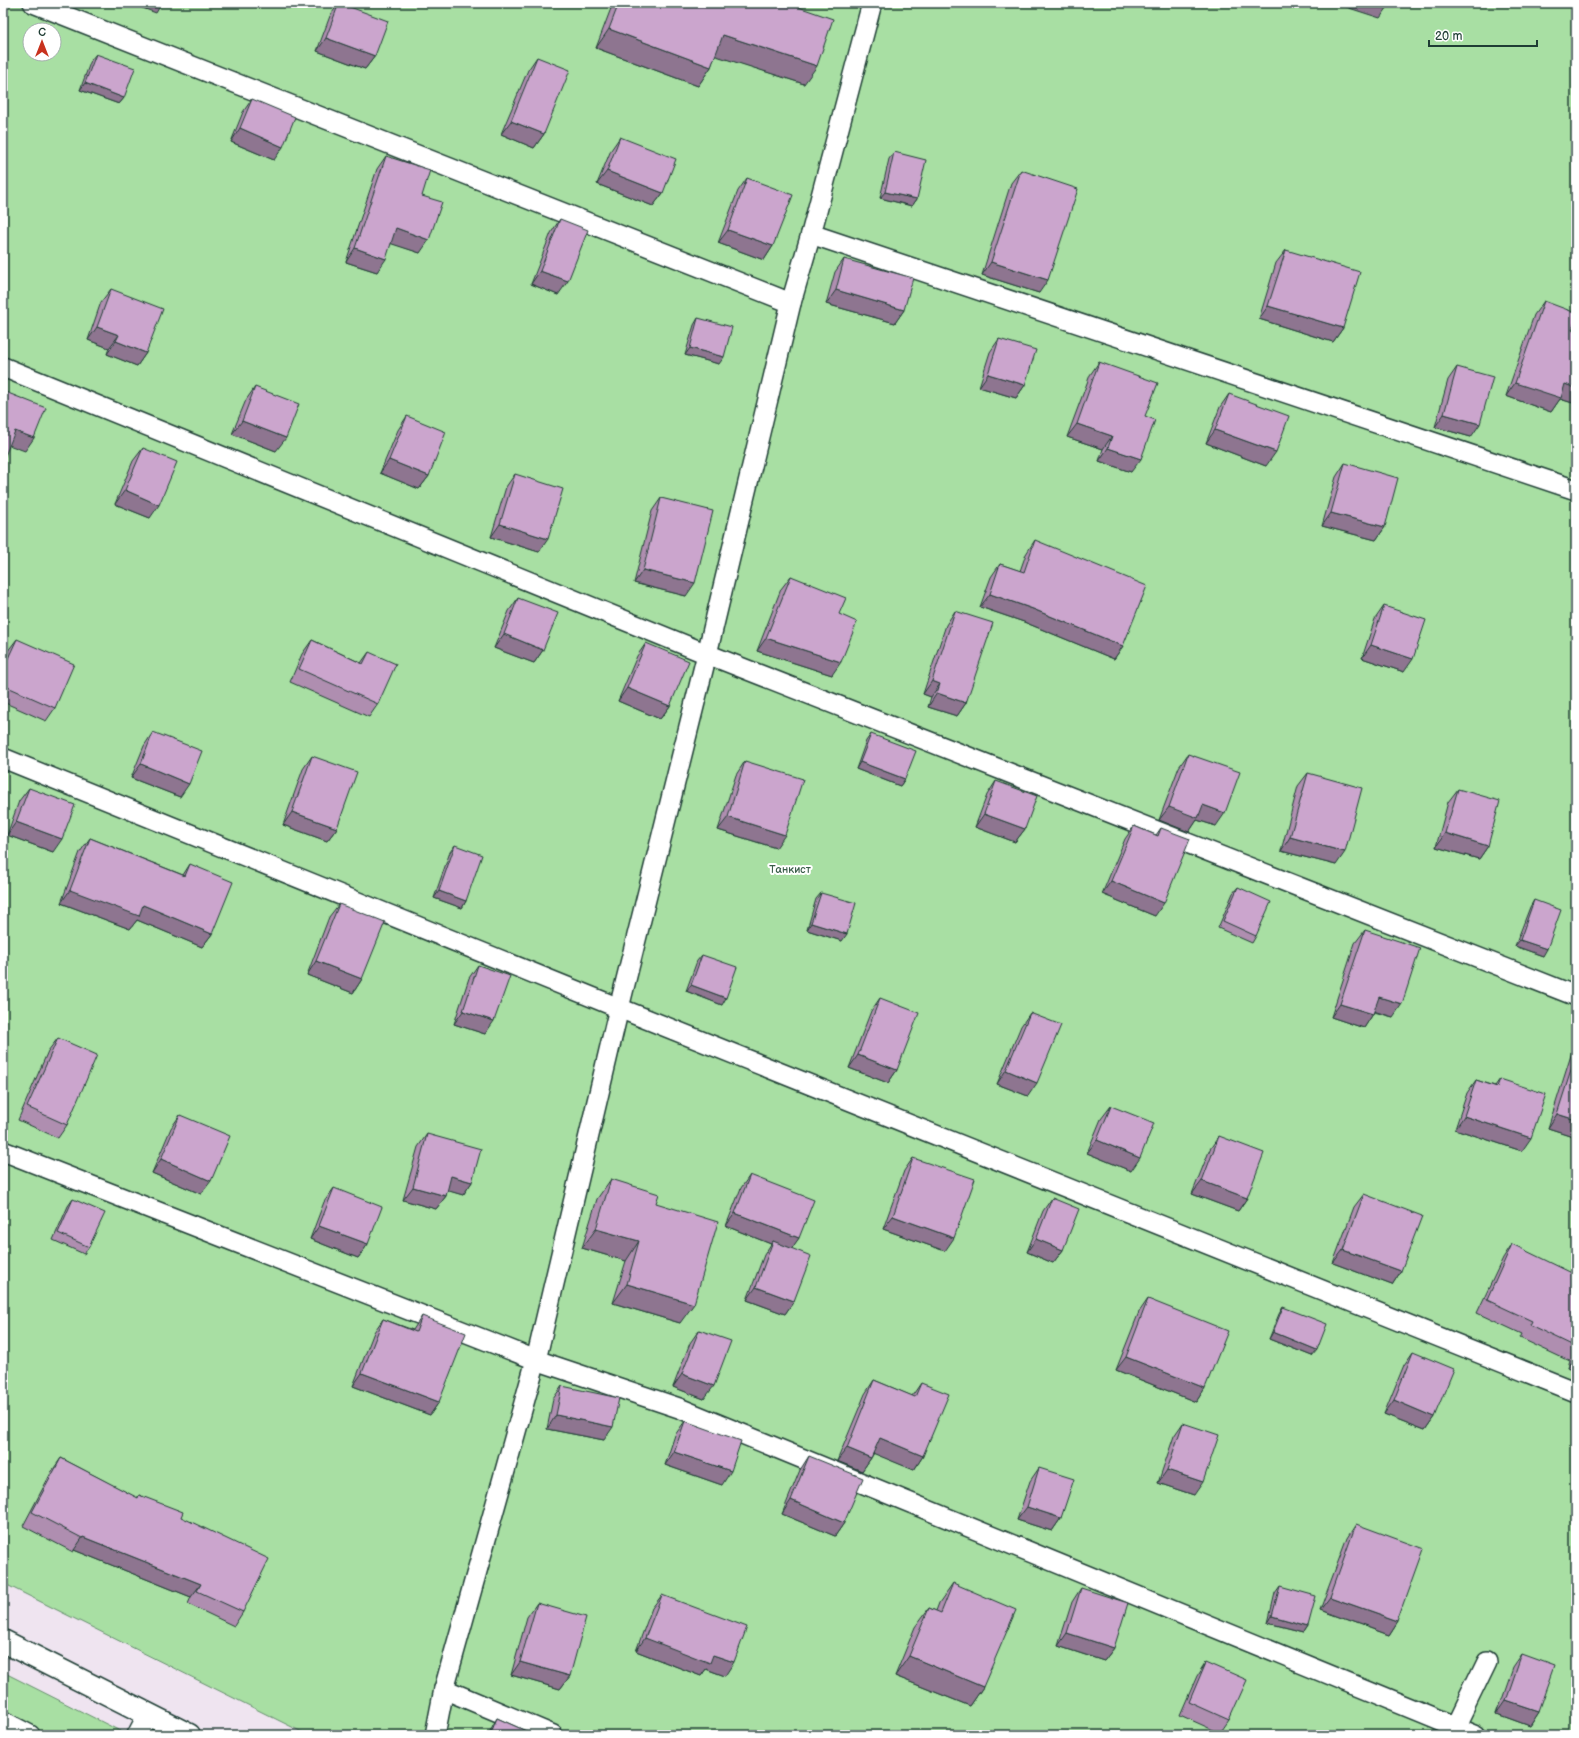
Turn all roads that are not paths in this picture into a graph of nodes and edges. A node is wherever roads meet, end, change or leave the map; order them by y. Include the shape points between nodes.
1 (33, 3) edge
2 (872, 3) edge
3 (811, 234) junction
4 (791, 303) junction
5 (3, 367) edge
6 (1576, 490) edge
7 (707, 654) junction
8 (3, 758) edge
9 (1576, 996) edge
10 (619, 1008) junction
11 (3, 1151) edge
12 (536, 1360) junction
13 (1576, 1392) edge
14 (3, 1641) edge
15 (1488, 1661) dead end
16 (444, 1689) junction
17 (148, 1714) junction
18 (3, 1721) edge
19 (1456, 1727) junction
20 (30, 1735) edge
21 (138, 1735) edge
22 (189, 1735) edge
23 (435, 1735) edge
24 (553, 1735) edge
25 (1476, 1735) edge

1 - 4 lane
2 - 3 lane
3 - 4 lane
3 - 6 lane
4 - 7 lane
5 - 7 lane
7 - 9 lane
7 - 10 lane
8 - 10 lane
10 - 12 lane
10 - 13 lane
11 - 12 lane
12 - 16 lane
12 - 19 lane via 679,1408
14 - 17 street
15 - 19 lane
16 - 23 lane
16 - 24 lane
17 - 21 lane
17 - 22 street
18 - 20 lane
19 - 25 lane

